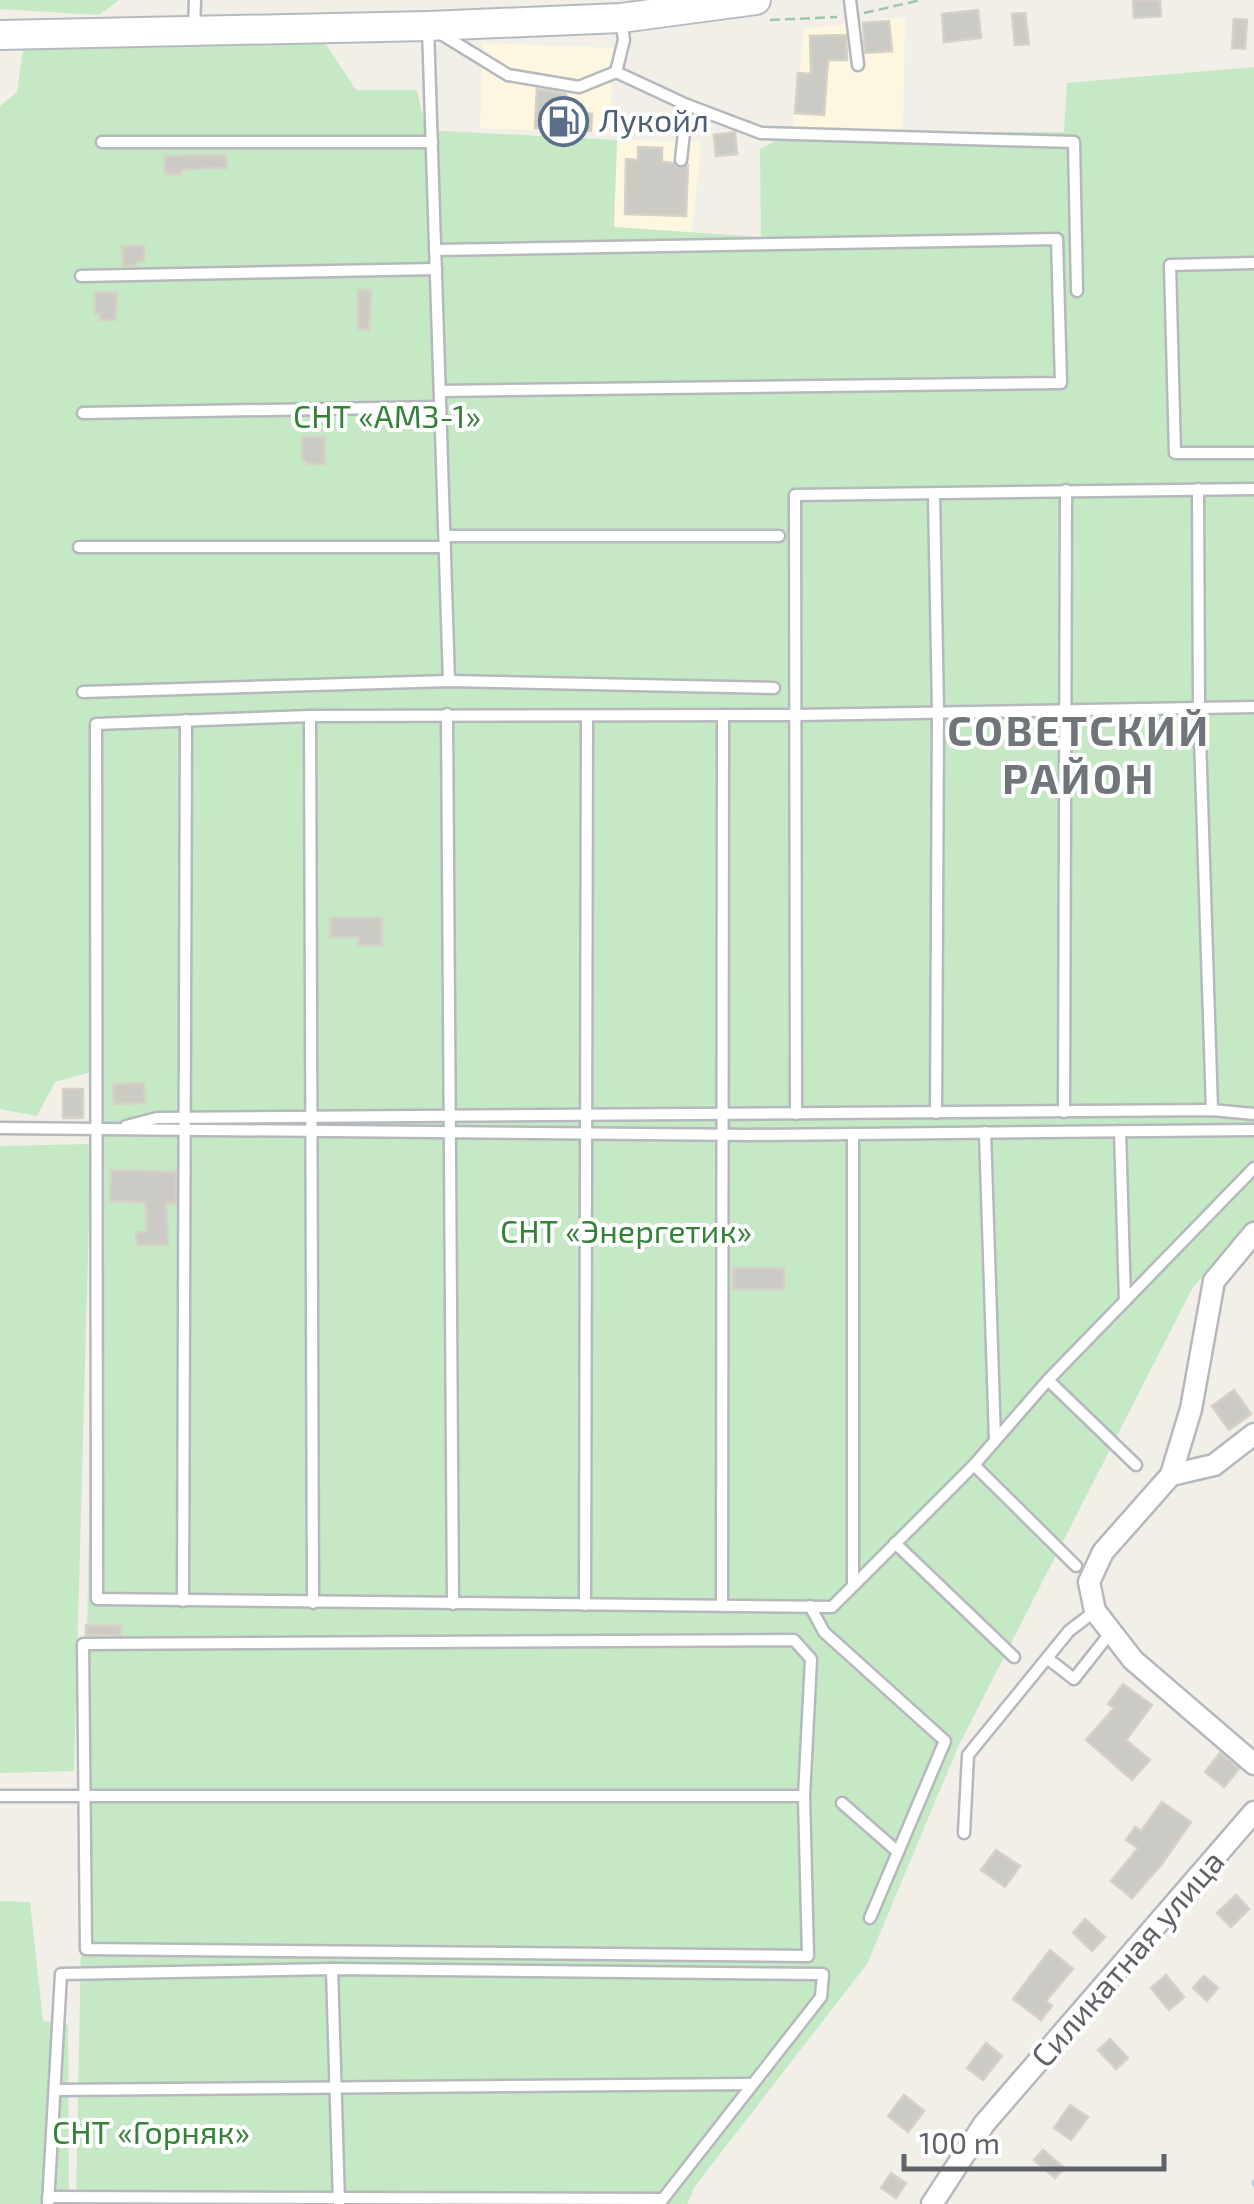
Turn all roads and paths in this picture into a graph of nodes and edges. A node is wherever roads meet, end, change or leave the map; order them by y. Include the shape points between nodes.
1 (195, 0) edge
2 (755, 0) edge
3 (850, 0) edge
4 (922, 0) edge
5 (852, 16) junction
6 (620, 18) junction
7 (428, 26) junction
8 (194, 29) junction
9 (0, 35) edge
10 (858, 65) dead end
11 (616, 72) junction
12 (687, 105) junction
13 (102, 142) dead end
14 (432, 142) junction
15 (680, 160) dead end
16 (436, 250) junction
17 (1254, 263) edge
18 (436, 269) junction
19 (80, 276) dead end
20 (1077, 292) dead end
21 (440, 392) junction
22 (440, 407) junction
23 (83, 413) dead end
24 (1254, 453) edge
25 (1198, 489) junction
26 (1254, 489) edge
27 (1066, 490) junction
28 (934, 494) junction
29 (779, 536) dead end
30 (445, 542) junction
31 (79, 547) dead end
32 (449, 680) junction
33 (774, 688) dead end
34 (83, 692) dead end
35 (1254, 707) edge
36 (1067, 708) junction
37 (1200, 708) junction
38 (938, 711) junction
39 (447, 714) junction
40 (723, 714) junction
41 (798, 715) junction
42 (310, 716) junction
43 (587, 716) junction
44 (186, 720) junction
45 (1212, 1110) junction
46 (1064, 1112) junction
47 (936, 1113) junction
48 (796, 1114) junction
49 (1254, 1114) edge
50 (723, 1115) junction
51 (450, 1116) junction
52 (587, 1116) junction
53 (311, 1117) junction
54 (185, 1124) junction
55 (0, 1128) edge
56 (95, 1129) junction
57 (1254, 1130) edge
58 (311, 1131) junction
59 (1120, 1131) junction
60 (450, 1132) junction
61 (986, 1132) junction
62 (587, 1134) junction
63 (723, 1134) junction
64 (853, 1134) junction
65 (1254, 1168) edge
66 (1254, 1233) edge
67 (1124, 1302) junction
68 (1048, 1380) junction
69 (1254, 1434) edge
70 (995, 1441) junction
71 (974, 1465) junction
72 (1136, 1465) dead end
73 (1171, 1475) junction
74 (895, 1543) junction
75 (1076, 1566) dead end
76 (853, 1585) junction
77 (183, 1602) junction
78 (313, 1602) junction
79 (453, 1604) junction
80 (585, 1605) junction
81 (722, 1606) junction
82 (810, 1606) junction
83 (1095, 1612) junction
84 (1111, 1632) junction
85 (1014, 1658) dead end
86 (1047, 1658) junction
87 (1254, 1764) edge
88 (0, 1796) edge
89 (83, 1796) junction
90 (804, 1796) junction
91 (842, 1803) dead end
92 (1254, 1812) edge
93 (964, 1833) dead end
94 (898, 1852) junction
95 (870, 1918) dead end
96 (332, 1970) junction
97 (752, 2084) junction
98 (336, 2086) junction
99 (55, 2090) junction
100 (48, 2200) edge
101 (339, 2201) edge
102 (660, 2202) edge
103 (932, 2204) edge

1 - 8 lane
2 - 5 path via 754,21
2 - 6 street
3 - 5 lane
4 - 5 path
5 - 10 lane
6 - 7 street
6 - 11 lane via 624,40
7 - 8 street
7 - 11 lane via 508,75 580,87
7 - 14 lane
8 - 9 street
11 - 12 lane
12 - 15 lane
12 - 20 lane via 761,133 1074,142
13 - 14 lane
14 - 16 lane
16 - 18 lane
16 - 21 lane via 1058,239 1062,383
17 - 24 lane via 1170,266 1175,453
18 - 19 lane
18 - 21 lane
21 - 22 lane
22 - 23 lane
22 - 30 lane
25 - 26 lane
25 - 27 lane
25 - 37 lane
27 - 28 lane
27 - 36 lane
28 - 38 lane
28 - 41 lane via 795,494
29 - 30 lane
30 - 31 lane
30 - 32 lane
32 - 33 lane
32 - 34 lane
35 - 37 lane
36 - 37 lane
36 - 38 lane
36 - 46 lane
37 - 45 lane
38 - 41 lane
38 - 47 lane
39 - 42 lane
39 - 43 lane
39 - 51 lane
40 - 41 lane
40 - 43 lane
40 - 50 lane
41 - 48 lane
42 - 44 lane
42 - 53 lane
43 - 52 lane
44 - 54 lane
44 - 56 lane via 96,724
45 - 46 lane
45 - 49 lane
46 - 47 lane
47 - 48 lane
48 - 50 lane
50 - 52 lane
50 - 63 lane
51 - 52 lane
51 - 53 lane
51 - 60 lane
52 - 62 lane
53 - 54 lane
53 - 58 lane
54 - 56 lane
54 - 58 lane
54 - 77 lane
55 - 56 lane
56 - 77 lane via 97,1599
57 - 59 lane
58 - 60 lane
58 - 78 lane
59 - 61 lane
59 - 67 lane
60 - 62 lane
60 - 79 lane
61 - 64 lane
61 - 70 lane
62 - 63 lane
62 - 80 lane
63 - 64 lane
63 - 81 lane
64 - 76 lane
65 - 67 lane
66 - 73 street via 1214,1281 1191,1409
67 - 68 lane
68 - 70 lane
68 - 72 lane
69 - 73 street via 1214,1465
70 - 71 lane
71 - 74 lane
71 - 75 lane
73 - 83 street via 1103,1552 1089,1582
74 - 76 lane
74 - 85 lane
76 - 82 lane via 832,1607
77 - 78 lane
78 - 79 lane
79 - 80 lane
80 - 81 lane
81 - 82 lane
82 - 94 lane via 824,1632 946,1741
83 - 84 street
83 - 86 lane
84 - 86 lane via 1074,1679
84 - 87 street via 1133,1660
86 - 93 lane via 968,1754
88 - 89 lane
89 - 90 lane
89 - 90 lane via 83,1644 794,1640 810,1659
89 - 90 lane via 86,1949 808,1956
91 - 94 lane
92 - 103 street, Силикатная улица via 984,2124
94 - 95 lane
96 - 97 lane via 822,1974 821,1997
96 - 98 lane
96 - 99 lane via 61,1974
97 - 98 lane
97 - 102 lane
98 - 99 lane
98 - 101 lane
99 - 100 lane
100 - 101 lane
101 - 102 lane

